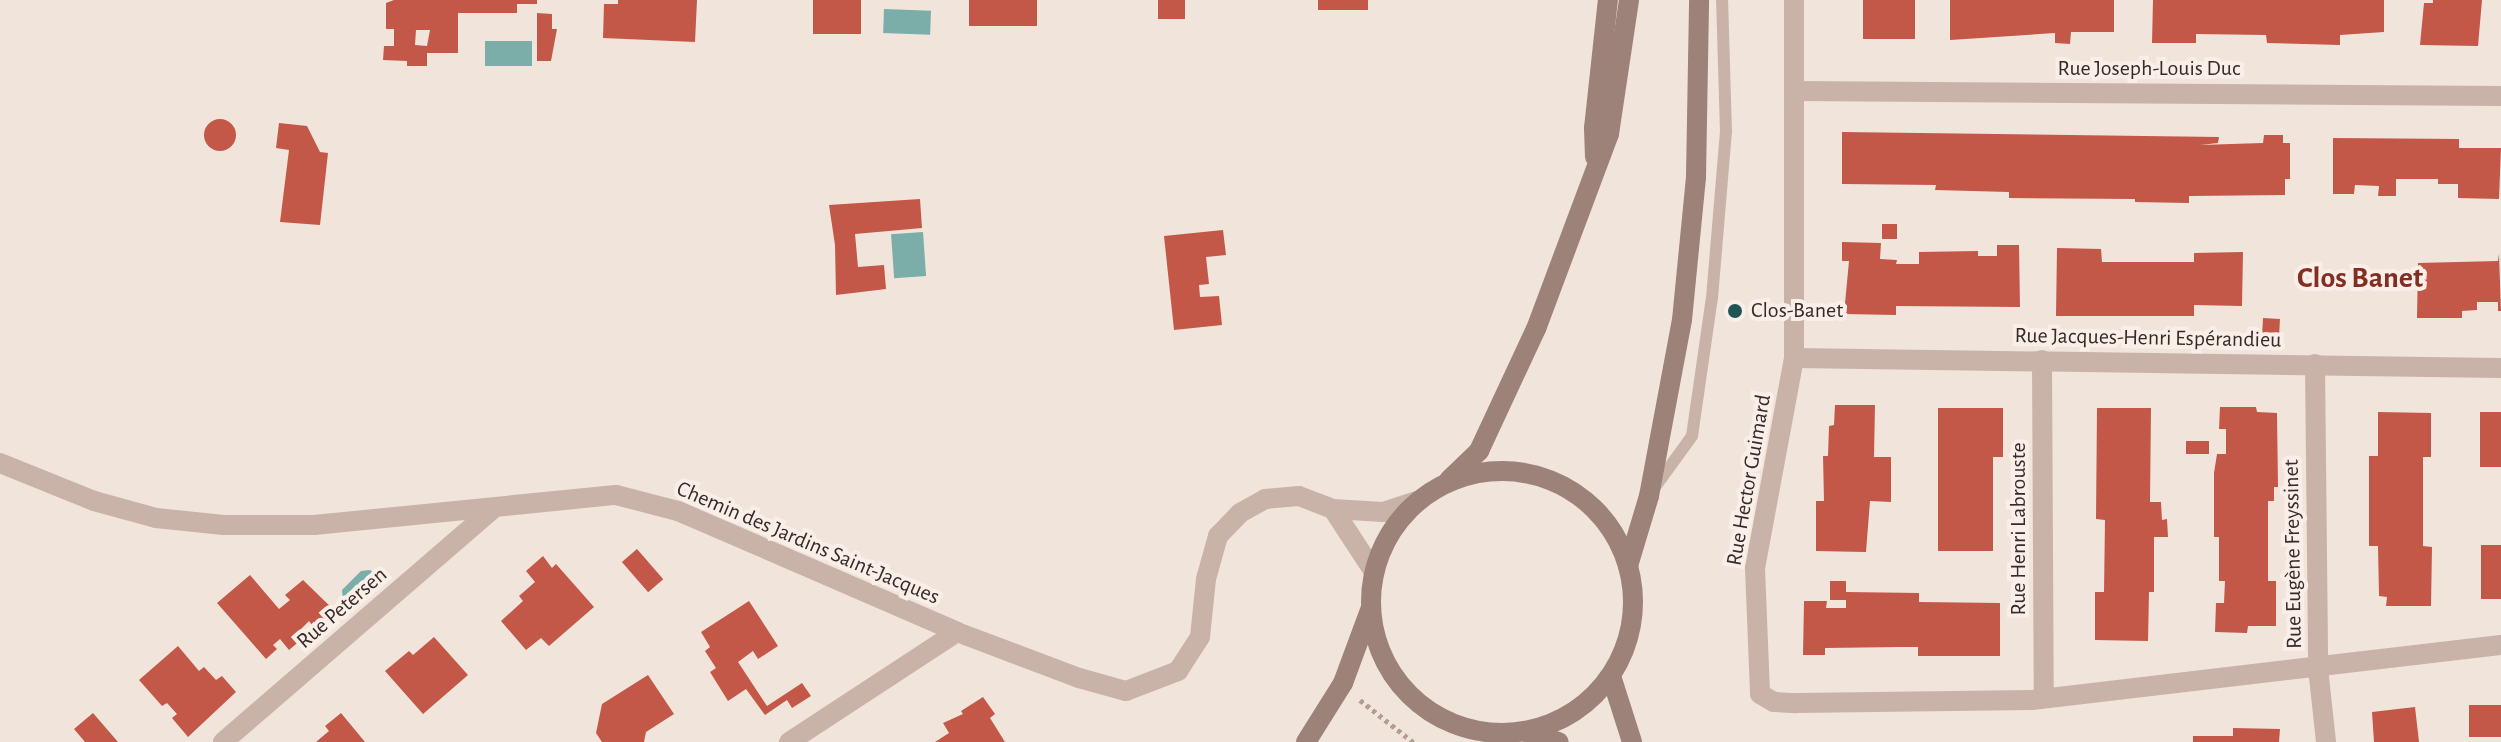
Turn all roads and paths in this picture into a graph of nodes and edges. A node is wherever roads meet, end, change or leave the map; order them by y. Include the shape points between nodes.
1 (1608, 0) edge
2 (1629, 0) edge
3 (1699, 0) edge
4 (1722, 0) edge
5 (1794, 0) edge
6 (1796, 91) junction
7 (2501, 96) edge
8 (1596, 165) junction
9 (1794, 358) junction
10 (2042, 360) junction
11 (2315, 364) junction
12 (2501, 368) edge
13 (0, 463) edge
14 (1448, 482) junction
15 (1649, 496) junction
16 (1419, 500) junction
17 (1333, 509) junction
18 (492, 510) junction
19 (1628, 566) junction
20 (1374, 572) junction
21 (1370, 610) junction
22 (957, 632) junction
23 (2501, 645) edge
24 (2318, 668) junction
25 (1611, 676) junction
26 (1350, 692) dead end
27 (2044, 697) junction
28 (1512, 736) edge
29 (1469, 737) edge
30 (223, 742) edge
31 (789, 742) edge
32 (1306, 742) edge
33 (1413, 742) edge
34 (1559, 742) edge
35 (1632, 742) edge
36 (2326, 742) edge

1 - 8 main road via 1594,128
2 - 8 main road via 1609,134
3 - 15 main road via 1696,177 1684,304
4 - 15 lane via 1726,132 1710,313 1692,436
5 - 6 street, Rue Hector Guimard
6 - 7 street, Rue Joseph-Louis Duc
6 - 9 street, Rue Hector Guimard
8 - 14 main road via 1509,389 1479,451
9 - 10 street, Rue Jacques-Henri Espérandieu
9 - 27 street, Rue Hector Guimard via 1755,568 1760,694 1774,702 1796,703
10 - 11 street, Rue Jacques-Henri Espérandieu
10 - 27 street, Rue Henri Labrouste
11 - 12 street, Rue Jacques-Henri Espérandieu
11 - 24 street, Rue Eugène Freyssinet
13 - 18 street, Chemin des Jardins Saint-Jacques via 94,501 197,523 314,525
14 - 16 main road
14 - 19 main road via 1479,472 1543,477 1597,511
15 - 19 main road
16 - 17 street, Chemin des Jardins Saint-Jacques via 1383,512
16 - 20 main road via 1383,545
17 - 20 street
17 - 22 street, Chemin des Jardins Saint-Jacques via 1299,496 1265,499 1240,513 1218,536 1206,579 1200,637 1178,671 1147,685 1126,691 1079,678
18 - 22 street, Chemin des Jardins Saint-Jacques via 537,500 616,495 641,501 678,511
18 - 30 street, Rue Petersen
19 - 25 main road via 1632,623
20 - 21 main road
21 - 29 main road via 1376,644 1391,675 1441,720
21 - 32 main road via 1343,683
22 - 31 street
23 - 24 street, Rue Hector Guimard
24 - 27 street, Rue Hector Guimard
24 - 36 street, Rue Eugène Freyssinet
25 - 28 main road via 1588,702 1559,721
25 - 35 main road
26 - 33 path
28 - 29 main road
28 - 34 main road

